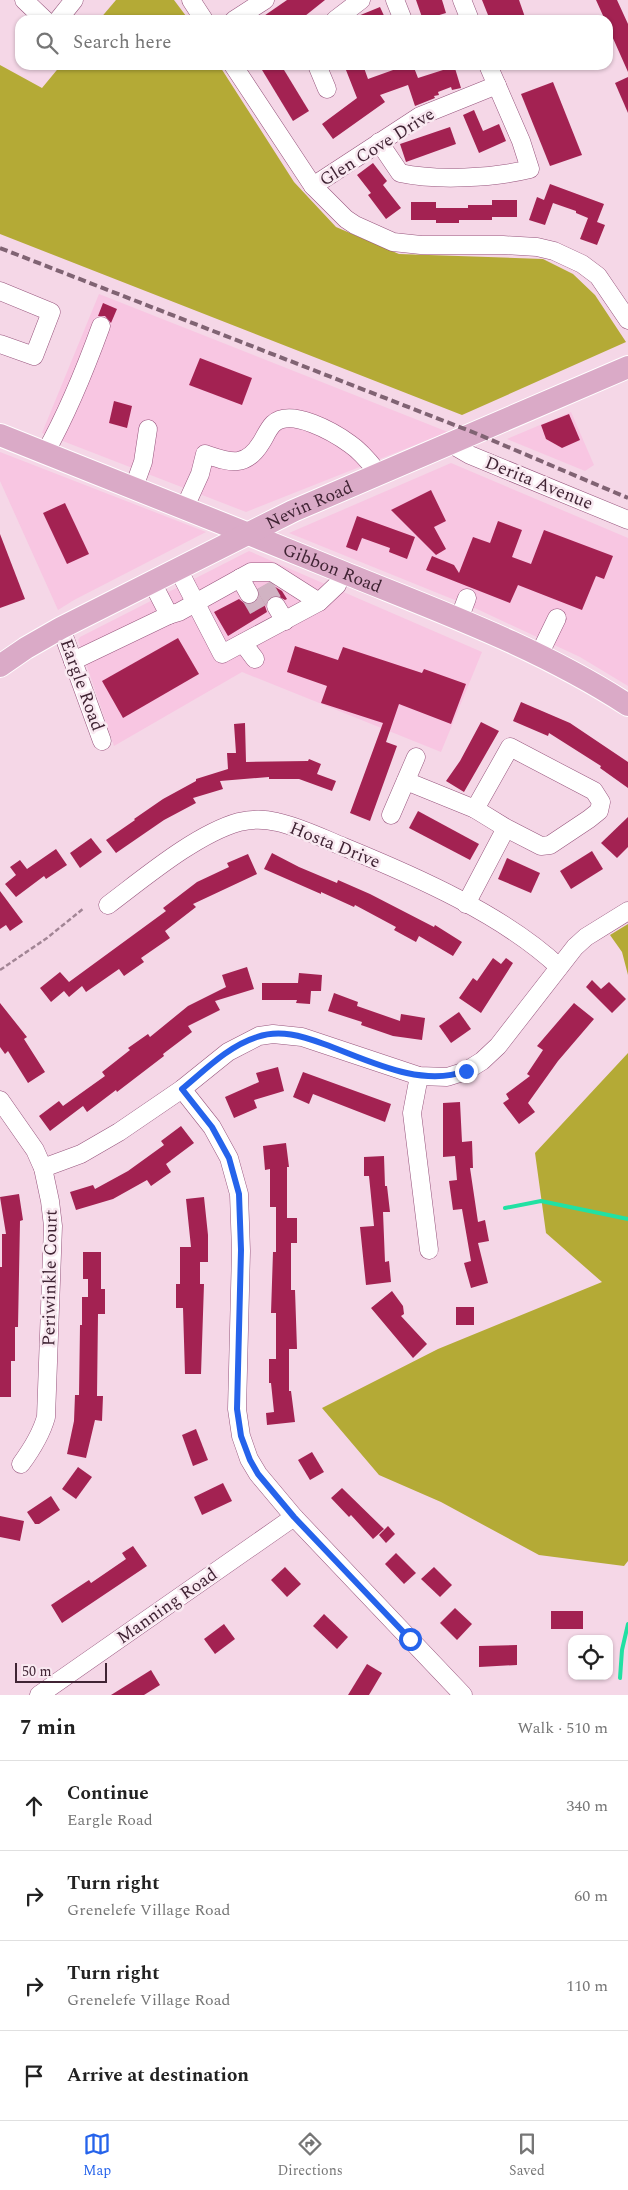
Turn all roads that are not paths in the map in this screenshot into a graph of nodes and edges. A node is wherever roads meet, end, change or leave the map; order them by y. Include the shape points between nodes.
1 (24, 0) edge
2 (74, 0) edge
3 (191, 0) edge
4 (265, 0) edge
5 (361, 0) edge
6 (395, 0) edge
7 (40, 15) edge
8 (62, 15) edge
9 (201, 15) edge
10 (242, 15) edge
11 (342, 15) edge
12 (402, 15) edge
13 (236, 70) edge
14 (319, 70) edge
15 (490, 70) edge
16 (497, 85) junction
17 (327, 89) dead end
18 (379, 142) junction
19 (313, 186) junction
20 (0, 291) edge
21 (628, 320) edge
22 (101, 326) dead end
23 (0, 344) edge
24 (628, 367) edge
25 (148, 429) dead end
26 (0, 435) edge
27 (451, 444) junction
28 (45, 453) junction
29 (380, 474) junction
30 (134, 488) junction
31 (185, 507) junction
32 (628, 520) edge
33 (248, 533) junction
34 (178, 569) junction
35 (342, 572) junction
36 (254, 578) junction
37 (152, 582) junction
38 (249, 594) dead end
39 (467, 598) dead end
40 (319, 602) junction
41 (195, 603) junction
42 (276, 606) tunnel mouth
43 (169, 615) junction
44 (557, 618) dead end
45 (458, 620) junction
46 (285, 621) junction
47 (61, 628) junction
48 (243, 643) junction
49 (539, 655) junction
50 (255, 659) dead end
51 (73, 661) junction
52 (0, 666) edge
53 (628, 705) edge
54 (102, 741) dead end
55 (416, 757) dead end
56 (406, 781) junction
57 (476, 809) junction
58 (391, 815) dead end
59 (506, 828) junction
60 (466, 904) junction
61 (108, 905) dead end
62 (628, 911) edge
63 (560, 967) junction
64 (419, 1076) junction
65 (182, 1089) junction
66 (0, 1100) edge
67 (43, 1168) junction
68 (429, 1250) dead end
69 (21, 1464) dead end
70 (294, 1517) junction
71 (39, 1695) edge
72 (463, 1695) edge

1 - 7 street
2 - 8 street
3 - 9 street
4 - 10 street
5 - 11 street
6 - 12 street
13 - 19 street
14 - 17 street
15 - 16 street
16 - 18 street, Glen Cove Drive via 420,116
16 - 18 street via 530,170 505,175 418,177 400,173
18 - 19 street, Glen Cove Drive
19 - 21 street via 346,219 393,242 503,245 554,251 582,264 598,276
20 - 23 street via 51,312 34,356
22 - 28 street via 82,378
24 - 27 main road, Nevin Road
25 - 30 street via 143,462
26 - 28 main road, Gibbon Road
27 - 29 main road, Nevin Road
27 - 32 street, Derita Avenue via 470,455
28 - 30 main road, Gibbon Road
29 - 31 street via 351,444 308,420 283,419 274,423 257,450 247,458 231,463 205,454
29 - 33 main road, Nevin Road
30 - 31 main road, Gibbon Road
31 - 33 main road, Gibbon Road
33 - 34 main road, Nevin Road
33 - 35 main road, Gibbon Road
34 - 37 main road, Nevin Road
34 - 41 street
35 - 40 street via 337,585
35 - 45 main road, Gibbon Road
36 - 38 street
36 - 40 street via 272,572
36 - 41 street
37 - 43 street
37 - 47 main road, Nevin Road
39 - 45 street
40 - 46 street
41 - 43 street
41 - 48 street via 222,654
42 - 46 street
43 - 51 street
44 - 49 street
45 - 49 main road, Gibbon Road
46 - 48 street via 265,622
47 - 51 street, Eargle Road
47 - 52 main road, Nevin Road
48 - 50 street
49 - 53 main road, Gibbon Road
51 - 54 street, Eargle Road
55 - 56 street
56 - 57 street
56 - 58 street
57 - 59 street
57 - 59 street via 510,747 594,791 601,802 599,811 550,844 541,846
59 - 60 street
60 - 61 street, Hosta Drive via 362,854 290,825 261,820 239,822 178,853
60 - 63 street, Hosta Drive via 538,948
62 - 63 street via 586,937
63 - 64 street via 498,1046 482,1061 447,1077
64 - 65 street via 302,1036 274,1034 259,1036 242,1044
64 - 68 street via 412,1113
65 - 67 street via 95,1147
65 - 70 street via 212,1127 229,1158 239,1194 241,1250 236,1385 241,1436 258,1474
66 - 67 street, Periwinkle Court
67 - 69 street, Periwinkle Court via 53,1226 48,1392 42,1430
70 - 71 street, Manning Road
70 - 72 street

